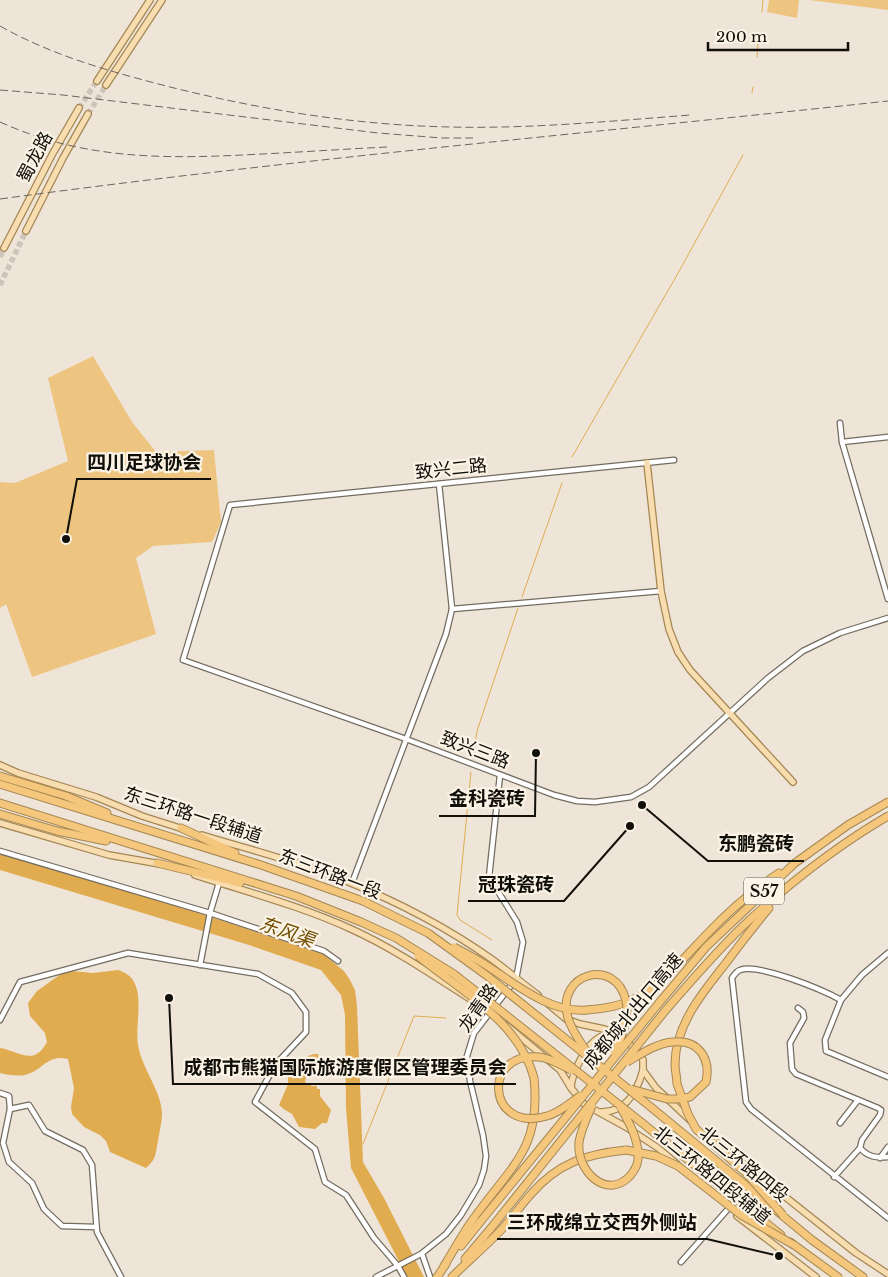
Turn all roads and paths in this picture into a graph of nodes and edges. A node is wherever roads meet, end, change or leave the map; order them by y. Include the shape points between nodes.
1 (150, 0) edge
2 (162, 0) edge
3 (96, 80) tunnel mouth
4 (106, 85) tunnel mouth
5 (80, 108) tunnel mouth
6 (88, 114) tunnel mouth
7 (26, 231) tunnel mouth
8 (4, 248) dead end
9 (840, 423) dead end
10 (888, 437) edge
11 (842, 442) junction
12 (674, 460) dead end
13 (647, 463) junction
14 (440, 484) junction
15 (660, 591) junction
16 (888, 599) edge
17 (452, 609) junction
18 (888, 618) edge
19 (183, 660) joint
20 (729, 714) junction
21 (406, 739) junction
22 (0, 765) edge
23 (500, 774) junction
24 (0, 776) edge
25 (793, 782) dead end
26 (0, 784) edge
27 (888, 802) edge
28 (0, 803) edge
29 (2, 814) edge
30 (888, 816) edge
31 (0, 823) edge
32 (181, 828) junction
33 (147, 830) junction
34 (143, 848) junction
35 (0, 851) edge
36 (157, 863) junction
37 (794, 863) junction
38 (261, 865) junction
39 (219, 883) junction
40 (352, 883) junction
41 (779, 895) junction
42 (296, 896) junction
43 (210, 913) junction
44 (428, 933) junction
45 (396, 938) junction
46 (888, 953) edge
47 (338, 961) dead end
48 (200, 965) junction
49 (516, 979) junction
50 (841, 1000) junction
51 (798, 1008) dead end
52 (490, 1012) junction
53 (0, 1020) edge
54 (618, 1036) junction
55 (632, 1046) joint
56 (612, 1060) junction
57 (594, 1062) junction
58 (622, 1064) junction
59 (643, 1070) junction
60 (608, 1073) joint
61 (584, 1076) junction
62 (888, 1078) edge
63 (596, 1086) joint
64 (571, 1088) junction
65 (627, 1088) junction
66 (586, 1092) junction
67 (0, 1093) edge
68 (594, 1098) junction
69 (858, 1100) junction
70 (617, 1103) junction
71 (10, 1109) junction
72 (881, 1110) junction
73 (598, 1112) junction
74 (888, 1112) edge
75 (840, 1123) dead end
76 (888, 1147) edge
77 (860, 1148) junction
78 (888, 1157) edge
79 (880, 1158) junction
80 (834, 1177) junction
81 (728, 1209) junction
82 (783, 1215) junction
83 (888, 1218) edge
84 (96, 1227) junction
85 (794, 1245) junction
86 (422, 1254) junction
87 (681, 1262) dead end
88 (398, 1266) junction
89 (444, 1266) junction
90 (888, 1274) edge
91 (121, 1277) edge
92 (376, 1277) edge
93 (404, 1277) edge
94 (430, 1277) edge
95 (437, 1277) edge
96 (451, 1277) edge
97 (816, 1277) edge
98 (838, 1277) edge
99 (863, 1277) edge

1 - 3 main road
2 - 4 main road
5 - 8 main road, 蜀龙路
6 - 7 main road, 蜀龙路
9 - 11 street
10 - 11 street
11 - 16 street
12 - 13 street, 致兴二路
13 - 14 street, 致兴二路
13 - 15 main road
14 - 17 street
14 - 19 street, 致兴二路 via 230,505
15 - 17 street
15 - 20 main road via 678,652
17 - 21 street via 446,634
18 - 20 street, 致兴三路 via 840,633 803,651
19 - 21 street, 致兴三路
20 - 23 street, 致兴三路 via 649,787 631,796 595,802 577,801
20 - 25 main road
21 - 23 street, 致兴三路
21 - 40 street
22 - 32 main road, 东三环路一段辅道
23 - 49 street, 龙青路 via 489,877 517,922 523,942
24 - 33 highway via 66,796
26 - 33 highway, 东三环路一段
27 - 37 highway, 成都城北出口高速 / S57
28 - 34 highway, 东三环路一段
29 - 34 highway via 57,831
30 - 41 highway, 成都城北出口高速 / S57 via 839,847
31 - 36 main road via 109,855
32 - 38 highway
32 - 40 main road, 东三环路一段辅道
33 - 38 highway, 东三环路一段
34 - 42 highway, 东三环路一段
35 - 43 street
36 - 39 main road
36 - 42 highway
37 - 44 highway, bridge via 734,908 670,972 646,991 633,1000 608,1009 587,1010 550,1004
37 - 56 highway, 成都城北出口高速 / S57, bridge via 706,947
38 - 44 highway, 东三环路一段, bridge via 363,901
39 - 43 street
39 - 52 main road via 307,911 379,942
40 - 49 main road, 东三环路一段辅道 via 466,942
41 - 58 highway, 成都城北出口高速 / S57, bridge via 742,927 665,1011
41 - 82 highway, bridge via 704,990 683,1029 675,1064 677,1084 696,1129 745,1172
42 - 45 highway, 东三环路一段, bridge
43 - 47 street via 324,952
43 - 48 street
44 - 57 highway, 东三环路一段, bridge
45 - 61 highway, 东三环路一段, bridge via 454,974
45 - 89 highway, bridge via 506,1027 522,1047 534,1078 535,1119 529,1140 516,1165 476,1215
46 - 50 street via 862,975
48 - 53 street via 128,953 20,982
48 - 88 street via 258,974 292,993 306,1012 306,1032 275,1065 255,1102 315,1149 325,1182 346,1195 374,1238
49 - 52 street, 龙青路
49 - 54 main road, 东三环路一段辅道 via 566,1019
50 - 62 street via 825,1040 826,1051
50 - 80 street via 753,968 739,970 732,978 746,1102
51 - 69 street via 804,1018 790,1043 792,1070
52 - 64 main road via 560,1070
52 - 86 street, 龙青路 via 474,1033 467,1056 483,1135 484,1170 479,1186 461,1214 446,1234
54 - 55 main road, 东三环路一段辅道
54 - 64 main road via 598,1038 590,1046 572,1077
55 - 59 main road, 北三环路四段辅道 via 643,1060
56 - 57 highway, bridge via 626,1021 626,1001 616,982 598,974 579,979 567,994 568,1018
56 - 66 highway, 成都城北出口高速 / S57, bridge
57 - 60 highway, 东三环路一段, bridge
58 - 65 highway, bridge via 647,1050 674,1042 696,1046 704,1054 707,1065 706,1082 690,1097 667,1099
58 - 68 highway, 成都城北出口高速 / S57, bridge
59 - 73 main road via 638,1086 626,1103 614,1111
59 - 90 main road, 北三环路四段辅道 via 656,1088 690,1120 856,1253
60 - 65 highway, 北三环路四段, bridge
61 - 63 highway, 东三环路一段, bridge
61 - 66 highway, bridge via 541,1057 529,1057 508,1065 501,1073 498,1093 507,1111 527,1119 550,1116
63 - 70 highway, 北三环路四段, bridge
64 - 73 main road, 北三环路四段辅道 via 584,1104
65 - 82 highway, 北三环路四段, bridge
66 - 89 highway, 成都城北出口高速 / S57, bridge
67 - 71 street via 9,1096
68 - 70 highway, bridge via 579,1142 580,1155 583,1166 594,1180 614,1185 634,1172 638,1161 638,1146 631,1126
68 - 96 highway, 成都城北出口高速 / S57, bridge
69 - 72 street
69 - 75 street
70 - 85 highway, 北三环路四段, bridge
71 - 84 street via 29,1105 45,1131 83,1150 92,1165
71 - 84 street via 3,1143 9,1162 32,1183 44,1209 62,1226
72 - 74 street
72 - 77 street
73 - 81 main road, 北三环路四段辅道 via 658,1148
76 - 79 street
77 - 79 street
77 - 80 street
78 - 79 street
80 - 83 street
81 - 87 street
81 - 97 main road, 北三环路四段辅道
82 - 99 highway, 北三环路四段
84 - 91 street
85 - 96 highway, bridge via 741,1215 678,1166 656,1156 626,1150 587,1156 546,1178 502,1230
85 - 98 highway, 北三环路四段
86 - 88 street, 龙青路
86 - 94 street
88 - 92 street, 龙青路
88 - 93 street
89 - 95 highway, 成都城北出口高速 / S57

